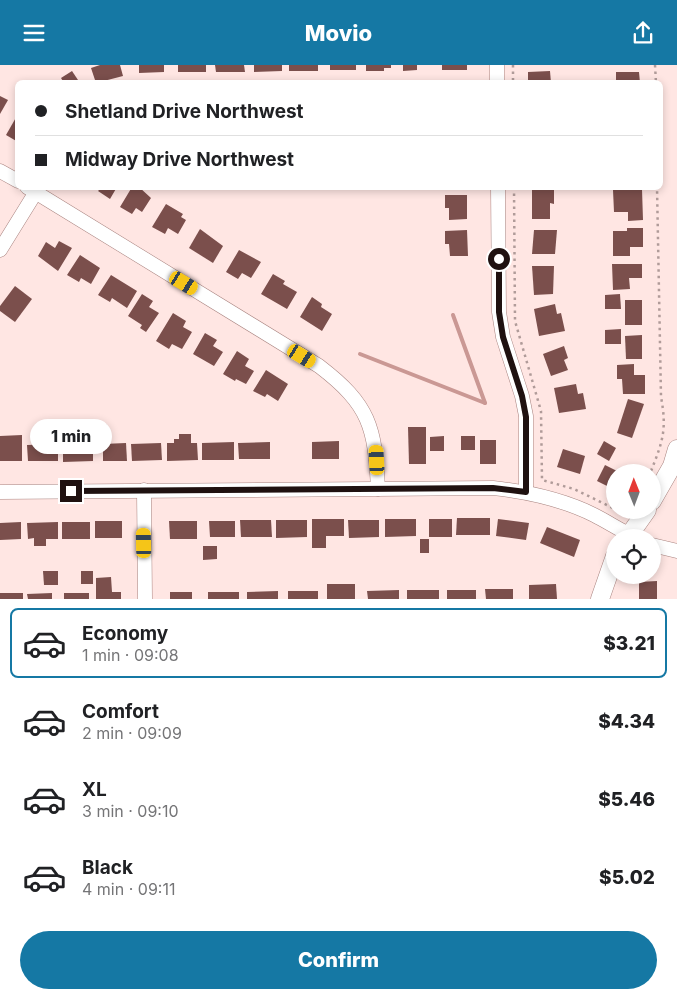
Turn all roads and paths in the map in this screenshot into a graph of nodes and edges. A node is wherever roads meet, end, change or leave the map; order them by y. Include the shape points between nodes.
1 (497, 65) edge
2 (513, 65) edge
3 (655, 65) edge
4 (497, 80) edge
5 (514, 80) edge
6 (656, 80) edge
7 (0, 171) edge
8 (15, 179) edge
9 (33, 190) edge
10 (36, 190) edge
11 (498, 190) edge
12 (514, 190) edge
13 (657, 190) edge
14 (0, 250) edge
15 (677, 449) edge
16 (654, 464) edge
17 (661, 485) edge
18 (378, 489) junction
19 (144, 490) junction
20 (0, 492) edge
21 (526, 492) junction
22 (606, 505) edge
23 (617, 529) edge
24 (661, 547) edge
25 (677, 551) edge
26 (606, 581) edge
27 (145, 599) edge
28 (600, 599) edge

1 - 4 street
2 - 5 path
3 - 6 path
7 - 8 street
9 - 14 street
10 - 18 street via 319,366 345,386 359,404 376,447
11 - 21 street via 499,312 526,417
12 - 22 path via 515,321 541,411 542,480 574,489
13 - 16 path via 660,397 666,420
15 - 17 street
18 - 19 street
18 - 21 street via 493,488
19 - 20 street
19 - 27 street
21 - 23 street via 576,506
24 - 25 street
26 - 28 street

